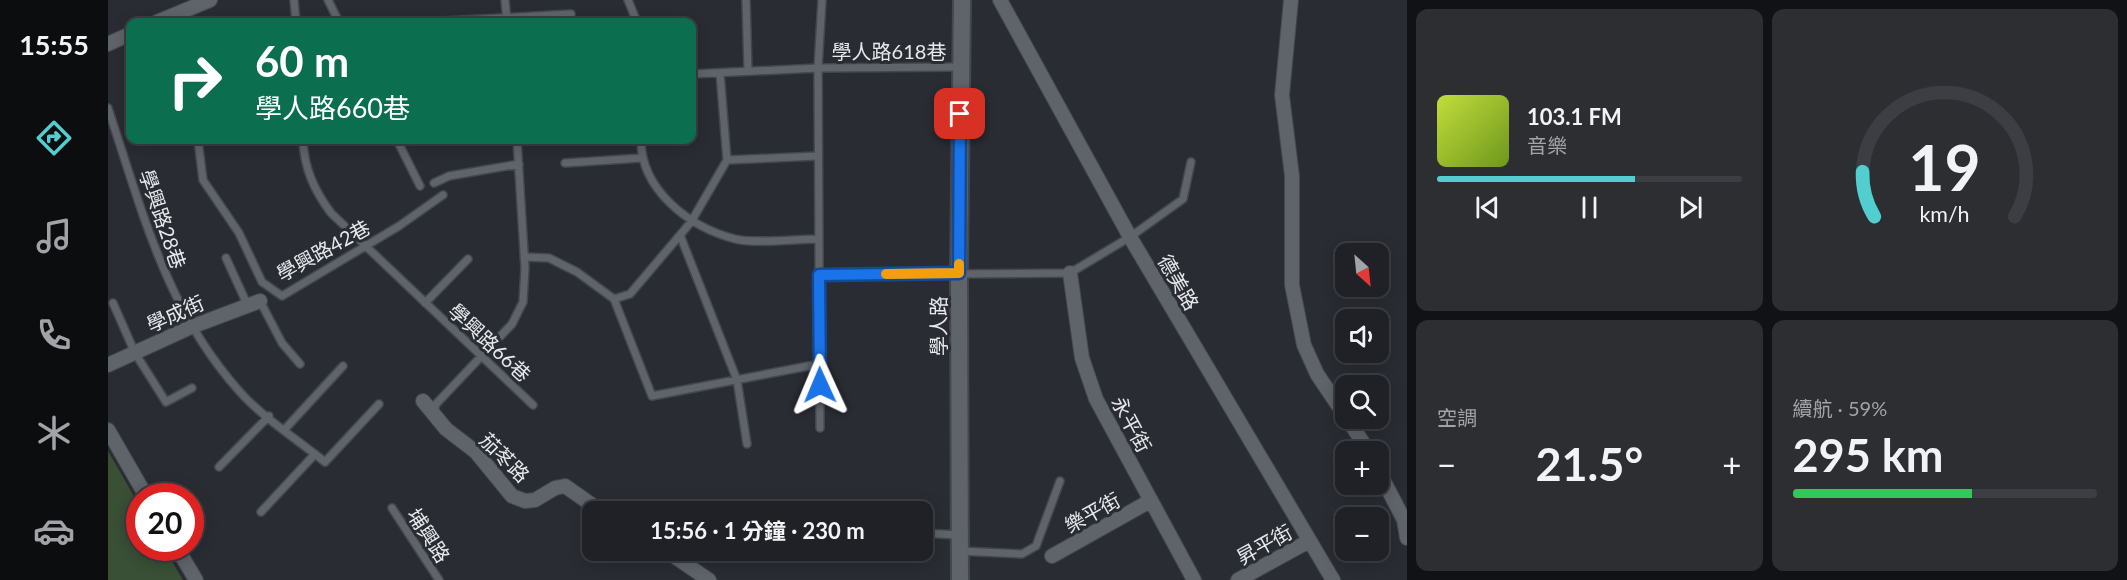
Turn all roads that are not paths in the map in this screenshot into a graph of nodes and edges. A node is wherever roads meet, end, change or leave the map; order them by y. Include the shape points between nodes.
1 (210, 0) edge
2 (294, 0) edge
3 (328, 0) edge
4 (505, 0) edge
5 (627, 0) edge
6 (746, 0) edge
7 (822, 0) edge
8 (962, 0) edge
9 (1000, 0) edge
10 (1292, 0) edge
11 (571, 14) dead end
12 (179, 18) edge
13 (296, 18) edge
14 (337, 18) edge
15 (507, 18) edge
16 (528, 18) edge
17 (635, 18) edge
18 (126, 36) edge
19 (108, 44) edge
20 (961, 67) junction
21 (818, 68) junction
22 (748, 72) junction
23 (720, 73) junction
24 (696, 74) edge
25 (108, 108) edge
26 (198, 144) edge
27 (303, 144) edge
28 (399, 144) edge
29 (517, 144) edge
30 (641, 144) edge
31 (818, 156) junction
32 (641, 158) junction
33 (727, 160) junction
34 (1191, 162) dead end
35 (565, 163) dead end
36 (519, 164) junction
37 (434, 183) dead end
38 (420, 186) dead end
39 (443, 195) dead end
40 (691, 222) junction
41 (680, 235) junction
42 (1130, 237) junction
43 (819, 238) junction
44 (364, 246) junction
45 (524, 257) junction
46 (226, 258) dead end
47 (468, 259) dead end
48 (959, 273) junction
49 (1070, 273) junction
50 (819, 275) junction
51 (614, 299) junction
52 (253, 302) junction
53 (113, 303) dead end
54 (425, 303) junction
55 (190, 327) junction
56 (135, 352) junction
57 (481, 356) junction
58 (300, 364) dead end
59 (819, 364) junction
60 (108, 365) edge
61 (343, 366) dead end
62 (737, 380) junction
63 (192, 388) dead end
64 (423, 401) dead end
65 (1335, 401) edge
66 (379, 404) dead end
67 (533, 405) dead end
68 (434, 414) junction
69 (269, 416) junction
70 (820, 428) dead end
71 (285, 429) junction
72 (108, 430) edge
73 (747, 444) dead end
74 (315, 454) junction
75 (219, 467) dead end
76 (1060, 481) dead end
77 (139, 483) edge
78 (1389, 491) edge
79 (587, 501) edge
80 (1150, 501) junction
81 (392, 508) dead end
82 (261, 512) dead end
83 (933, 536) edge
84 (1407, 538) edge
85 (1309, 541) junction
86 (960, 543) junction
87 (1052, 556) dead end
88 (185, 561) edge
89 (681, 561) edge
90 (196, 580) edge
91 (439, 580) edge
92 (709, 580) edge
93 (960, 580) edge
94 (1194, 580) edge
95 (1238, 580) edge
96 (1333, 580) edge

1 - 12 street
2 - 13 lane
3 - 14 lane
4 - 15 lane
5 - 17 lane
6 - 22 lane
7 - 21 lane, 學人路618巷
8 - 20 main road, 學人路
9 - 42 street, 德美路
10 - 65 street via 1282,95 1292,176 1292,285 1304,345
11 - 16 lane
18 - 19 street
20 - 21 lane, 學人路618巷
20 - 48 main road, 學人路
21 - 22 lane, 學人路618巷
21 - 31 lane
22 - 23 lane, 學人路618巷
23 - 24 lane, 學人路618巷
23 - 33 lane
25 - 55 lane, 學興路28巷 via 161,268
26 - 44 lane, 學興路42巷 via 203,180 239,232 262,282 282,296
27 - 44 lane, 學興路66巷 via 304,159 319,196
28 - 38 lane
29 - 36 lane
30 - 32 lane
31 - 33 lane
31 - 43 lane
32 - 35 lane
32 - 40 lane via 651,182
33 - 40 lane
34 - 42 lane via 1183,199
36 - 37 lane via 449,176
36 - 45 lane
39 - 44 lane, 學興路42巷
40 - 41 lane
40 - 43 lane via 737,240
41 - 51 lane via 630,294
41 - 62 lane
42 - 49 lane
42 - 85 street, 德美路
43 - 50 lane
44 - 54 lane, 學興路66巷
45 - 51 lane via 549,258 577,272
45 - 57 lane via 523,302 512,324
46 - 52 lane
47 - 54 lane, 學興路66巷
48 - 49 lane
48 - 50 lane
48 - 86 main road, 學人路
49 - 80 street, 永平街 via 1082,358 1096,399
50 - 59 lane
51 - 62 lane via 652,396
52 - 55 street, 學成街
52 - 58 lane
53 - 56 lane
54 - 57 lane, 學興路66巷
55 - 56 street, 學成街
55 - 69 lane, 學興路28巷 via 241,393
56 - 60 street, 學成街
56 - 63 lane via 166,402
57 - 67 lane, 學興路66巷
57 - 68 lane via 435,404
59 - 62 lane
59 - 70 lane
61 - 71 lane
62 - 73 lane
64 - 68 street, 茄苳路
66 - 74 lane via 325,462
68 - 79 street, 茄苳路 via 446,429 476,452 512,496 535,500 566,486
69 - 71 lane, 學興路28巷
69 - 75 lane
71 - 74 lane, 學興路28巷
72 - 77 street
74 - 82 lane
76 - 86 lane via 1036,546 1022,554
78 - 84 street via 1404,520
80 - 87 street, 樂平街
80 - 94 street, 永平街
81 - 91 lane, 埔興路
83 - 86 lane
85 - 95 street, 昇平街
85 - 96 street, 德美路
86 - 93 main road, 學人路
88 - 90 street
89 - 92 street

